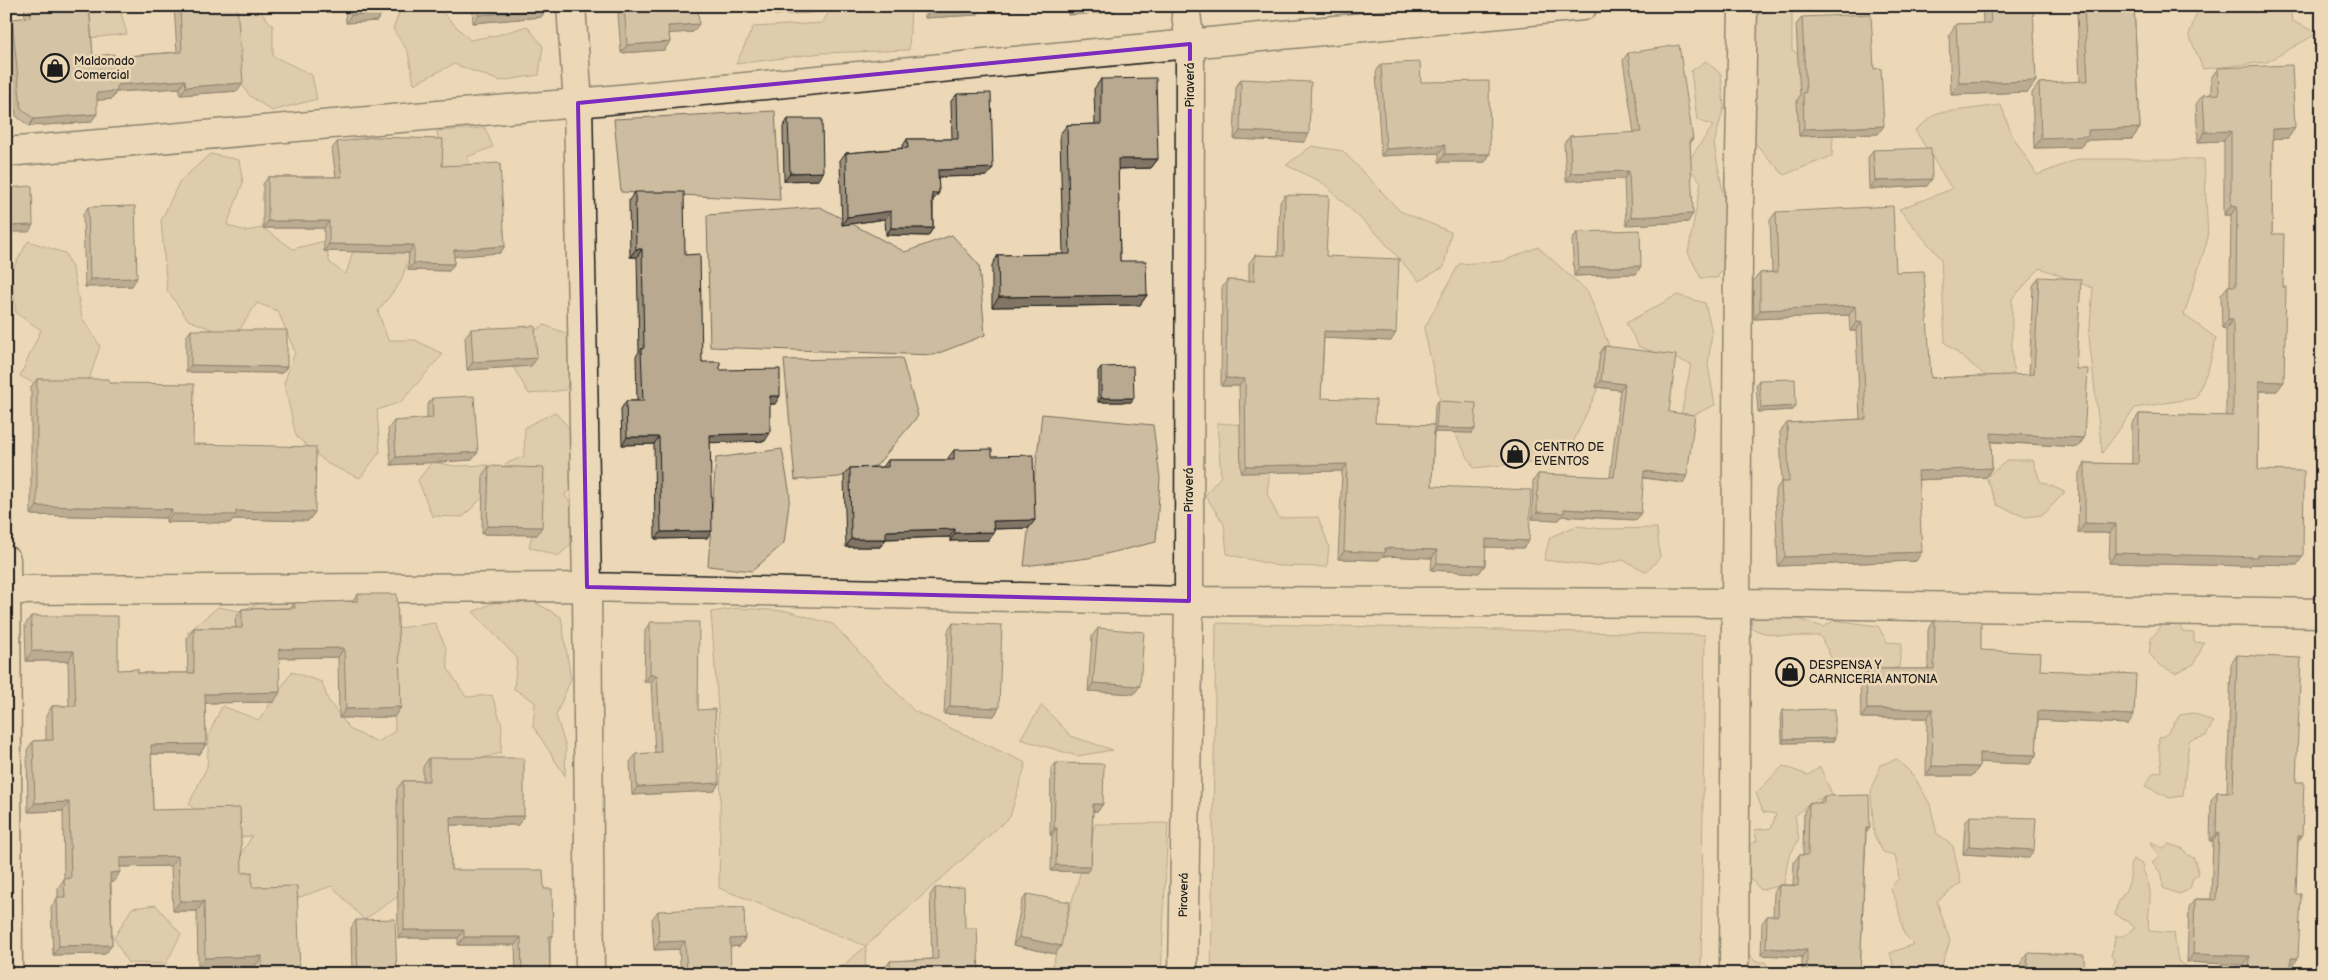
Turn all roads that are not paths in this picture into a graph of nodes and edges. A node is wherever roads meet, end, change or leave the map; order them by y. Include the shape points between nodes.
1 (571, 6) edge
2 (1185, 6) edge
3 (1583, 6) edge
4 (1743, 6) edge
5 (1190, 44) junction
6 (578, 103) junction
7 (6, 152) edge
8 (6, 560) edge
9 (587, 588) junction
10 (7, 590) edge
11 (1189, 601) junction
12 (1738, 603) junction
13 (2322, 613) edge
14 (8, 974) edge
15 (590, 974) edge
16 (1182, 974) edge
17 (1734, 974) edge

1 - 6 street
2 - 5 street, Piraverá
3 - 5 street
4 - 12 street via 1738,244
5 - 6 street
5 - 11 street, Piraverá
6 - 7 street
6 - 9 street
8 - 10 street
9 - 10 street
9 - 11 street
9 - 15 street
10 - 14 street
11 - 12 street
11 - 16 street, Piraverá
12 - 13 street
12 - 17 street

